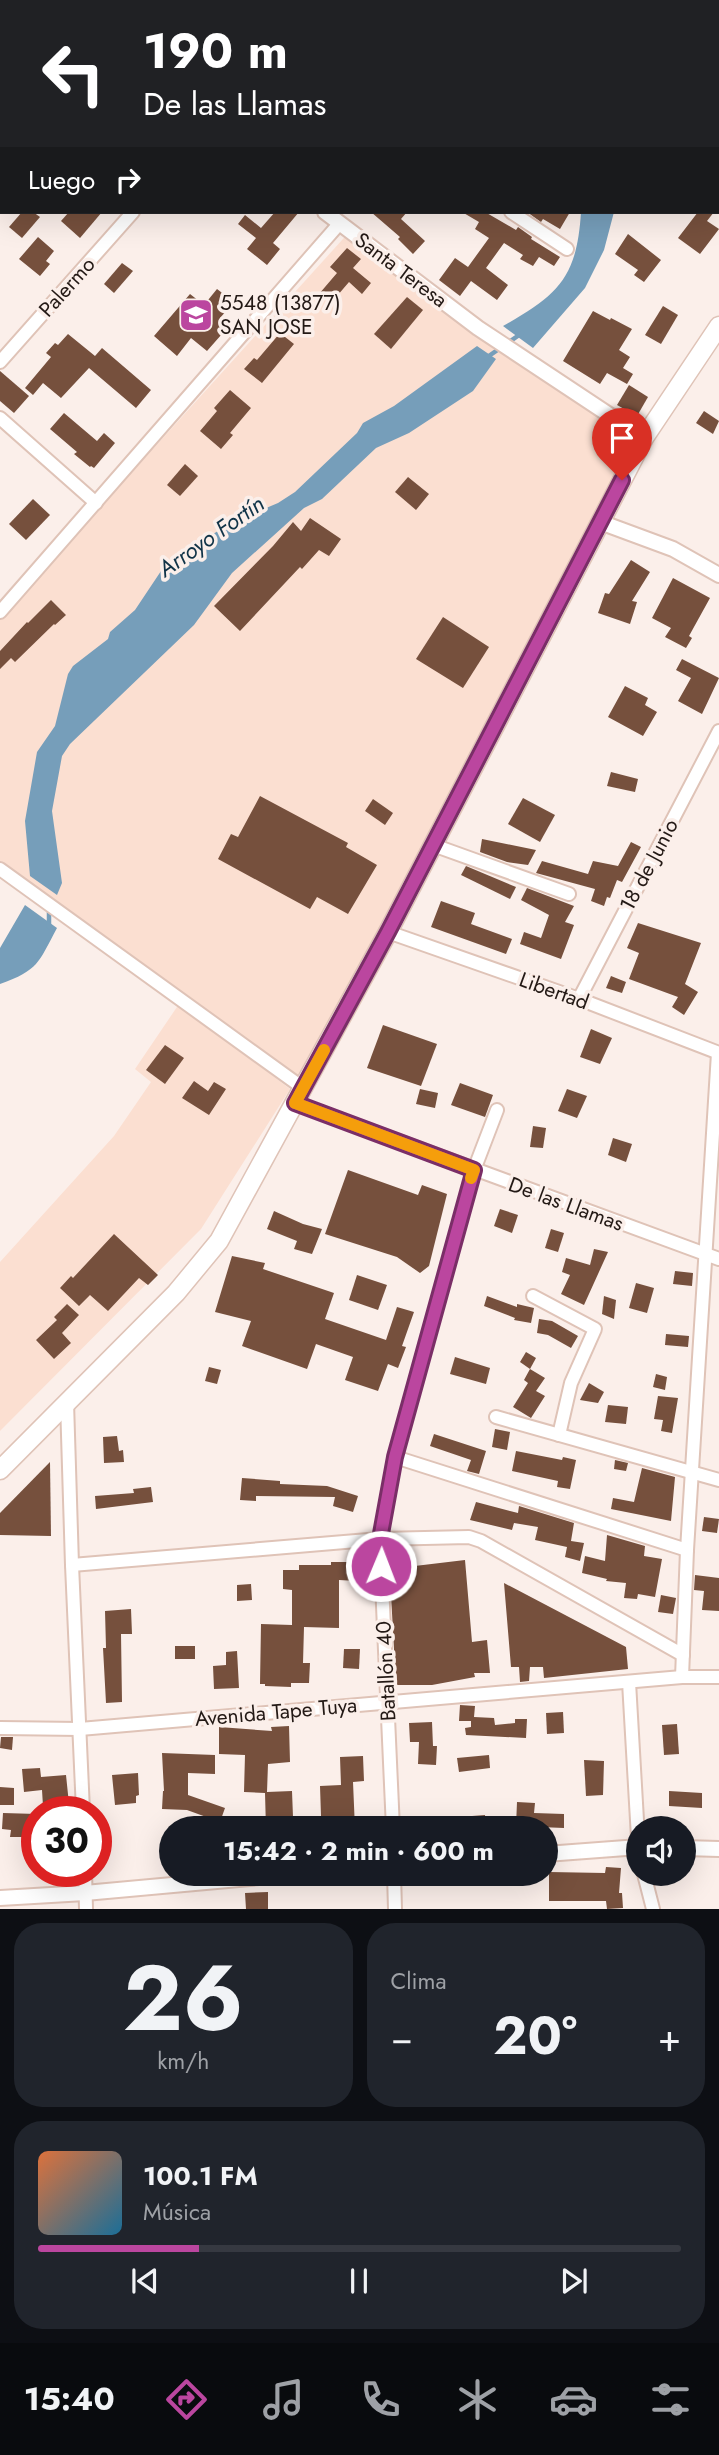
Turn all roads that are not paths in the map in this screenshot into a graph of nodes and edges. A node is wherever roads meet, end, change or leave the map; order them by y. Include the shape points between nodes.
1 (131, 214) edge
2 (328, 214) edge
3 (514, 214) edge
4 (339, 223) junction
5 (567, 249) dead end
6 (719, 326) edge
7 (0, 362) edge
8 (0, 418) edge
9 (644, 438) junction
10 (96, 503) junction
11 (600, 523) junction
12 (719, 575) edge
13 (0, 612) edge
14 (719, 731) edge
15 (433, 845) junction
16 (5, 873) edge
17 (569, 894) dead end
18 (388, 932) junction
19 (579, 999) junction
20 (719, 1053) edge
21 (299, 1096) junction
22 (497, 1110) dead end
23 (474, 1170) junction
24 (706, 1254) junction
25 (719, 1259) edge
26 (533, 1296) dead end
27 (67, 1402) junction
28 (496, 1417) dead end
29 (559, 1435) junction
30 (395, 1457) junction
31 (0, 1470) edge
32 (692, 1473) junction
33 (719, 1479) edge
34 (380, 1539) junction
35 (687, 1550) junction
36 (72, 1566) junction
37 (682, 1655) junction
38 (682, 1677) junction
39 (719, 1677) edge
40 (629, 1682) junction
41 (387, 1703) junction
42 (0, 1728) edge
43 (80, 1729) junction
44 (82, 1796) edge
45 (392, 1816) edge
46 (636, 1816) edge
47 (696, 1848) edge
48 (719, 1849) edge
49 (626, 1851) edge
50 (558, 1853) edge
51 (162, 1886) edge
52 (394, 1886) edge
53 (647, 1886) edge
54 (85, 1887) edge
55 (85, 1893) junction
56 (2, 1902) edge
57 (86, 1909) edge
58 (395, 1909) edge
59 (653, 1909) edge

1 - 7 street, Palermo
2 - 4 street, Santa Teresa
3 - 5 street
4 - 9 street, Santa Teresa via 478,328
4 - 10 street
6 - 9 main road
8 - 10 street
9 - 11 main road
10 - 13 street
11 - 12 street via 673,549
11 - 15 main road
14 - 19 street, 18 de Junio
15 - 17 street
15 - 18 main road
16 - 21 street, De las Llamas
18 - 19 street, Libertad
18 - 21 main road
19 - 20 street, Libertad
20 - 24 street
21 - 23 street, De las Llamas
21 - 27 main road via 211,1252
22 - 23 street, Batallón 40
23 - 24 street, De las Llamas
23 - 30 street, Batallón 40
24 - 25 street, De las Llamas
24 - 32 street
26 - 29 street via 595,1329 571,1383
27 - 31 main road
27 - 36 street
28 - 29 street
29 - 32 street
30 - 34 street, Batallón 40
30 - 35 street
32 - 33 street
32 - 35 street
34 - 36 street
34 - 37 street via 468,1537 481,1541
34 - 41 street, Batallón 40
35 - 37 street
36 - 43 street
37 - 38 street
38 - 39 street, Avenida Tape Tuya
38 - 40 street, Avenida Tape Tuya
40 - 41 street, Avenida Tape Tuya
40 - 46 street
41 - 43 street, Avenida Tape Tuya
41 - 45 street, Batallón 40
42 - 43 street, Avenida Tape Tuya
43 - 44 street
47 - 48 street
49 - 50 street
51 - 55 street
52 - 58 street
53 - 59 street
54 - 55 street
55 - 56 street
55 - 57 street

